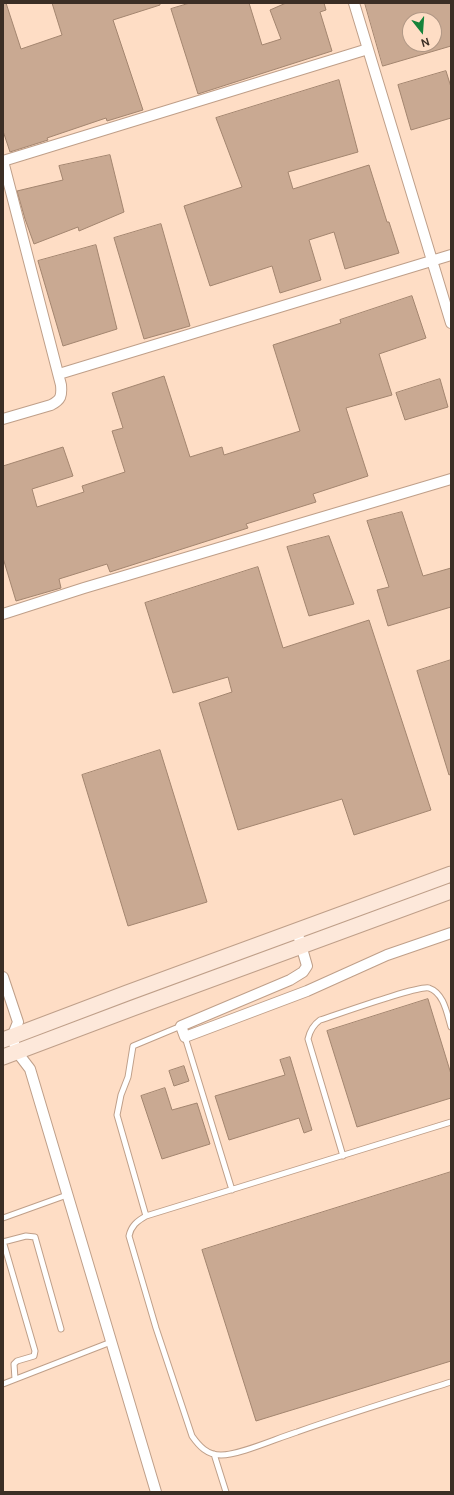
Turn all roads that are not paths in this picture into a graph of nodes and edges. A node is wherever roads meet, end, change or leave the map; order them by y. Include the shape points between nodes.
1 (354, 3) edge
2 (368, 49) junction
3 (3, 161) edge
4 (451, 255) edge
5 (432, 261) junction
6 (451, 323) edge
7 (58, 374) junction
8 (3, 419) edge
9 (451, 479) edge
10 (3, 614) edge
11 (451, 874) edge
12 (451, 891) edge
13 (297, 931) junction
14 (451, 933) edge
15 (302, 945) junction
16 (3, 977) edge
17 (182, 1026) junction
18 (451, 1026) edge
19 (185, 1037) junction
20 (7, 1039) edge
21 (10, 1055) edge
22 (451, 1122) edge
23 (343, 1156) junction
24 (232, 1190) junction
25 (68, 1195) junction
26 (146, 1216) junction
27 (3, 1218) edge
28 (3, 1241) edge
29 (61, 1329) dead end
30 (111, 1342) junction
31 (15, 1379) junction
32 (451, 1382) edge
33 (3, 1384) edge
34 (214, 1454) junction
35 (156, 1492) edge
36 (226, 1492) edge

1 - 2 street
2 - 3 street
2 - 5 street
3 - 7 street
4 - 5 street
5 - 6 street
5 - 7 street
7 - 8 street via 62,394 56,402
9 - 10 street
11 - 13 main road
12 - 15 main road
13 - 15 street
13 - 20 main road
14 - 19 street via 387,955 306,991
15 - 17 street via 307,966 303,972 290,980
15 - 21 main road
16 - 20 street via 18,1022
17 - 19 street
17 - 26 lane via 133,1046 128,1077 116,1115
18 - 23 lane via 442,1000 437,993 428,988 418,988 392,996 314,1024 308,1039
19 - 24 lane
20 - 21 street
21 - 25 street via 30,1069
22 - 23 lane
23 - 24 lane
24 - 26 lane
25 - 27 lane
25 - 30 street
26 - 34 lane via 131,1228 129,1236 132,1249 192,1436 198,1445 208,1453
28 - 29 lane via 26,1236 35,1237
28 - 31 lane via 35,1351 34,1356 14,1364
30 - 31 lane
30 - 35 street
31 - 33 lane
32 - 34 lane via 238,1452
34 - 36 lane

